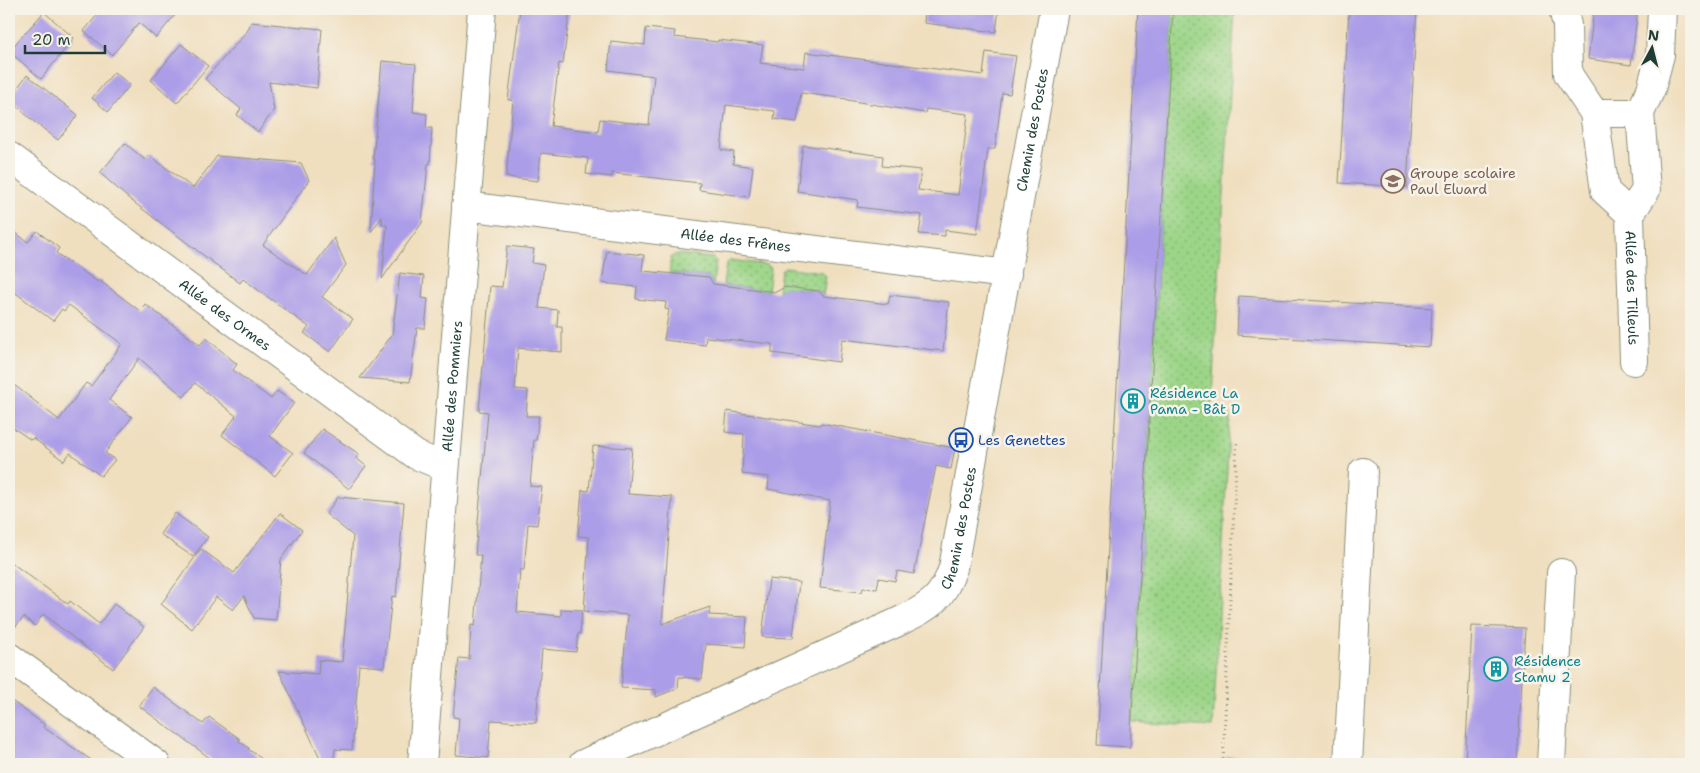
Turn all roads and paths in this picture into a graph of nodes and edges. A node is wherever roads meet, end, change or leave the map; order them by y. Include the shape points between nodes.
1 (482, 9) edge
2 (1054, 9) edge
3 (1563, 9) edge
4 (1662, 9) edge
5 (1594, 113) junction
6 (1640, 113) junction
7 (9, 156) edge
8 (466, 206) junction
9 (1630, 214) junction
10 (1007, 274) junction
11 (1634, 361) dead end
12 (1237, 440) dead end
13 (445, 467) junction
14 (1363, 472) dead end
15 (1560, 573) dead end
16 (9, 657) edge
17 (156, 764) edge
18 (422, 764) edge
19 (583, 764) edge
20 (1223, 764) edge
21 (1348, 764) edge
22 (1551, 764) edge

1 - 8 street, Allée des Pommiers
2 - 10 street, Chemin des Postes
3 - 5 street, Allée des Tilleuls via 1567,25 1568,74
4 - 6 street, Allée des Tilleuls via 1660,54 1651,89
5 - 6 street
5 - 9 street, Allée des Tilleuls via 1605,191
6 - 9 street, Allée des Tilleuls via 1646,190
7 - 13 street, Allée des Ormes via 416,455
8 - 10 street, Allée des Frênes
8 - 13 street, Allée des Pommiers
9 - 11 street, Allée des Tilleuls
10 - 19 street, Chemin des Postes via 953,568 936,600 896,623
12 - 20 path
13 - 18 street, Allée des Pommiers
14 - 21 street
15 - 22 street
16 - 17 street

